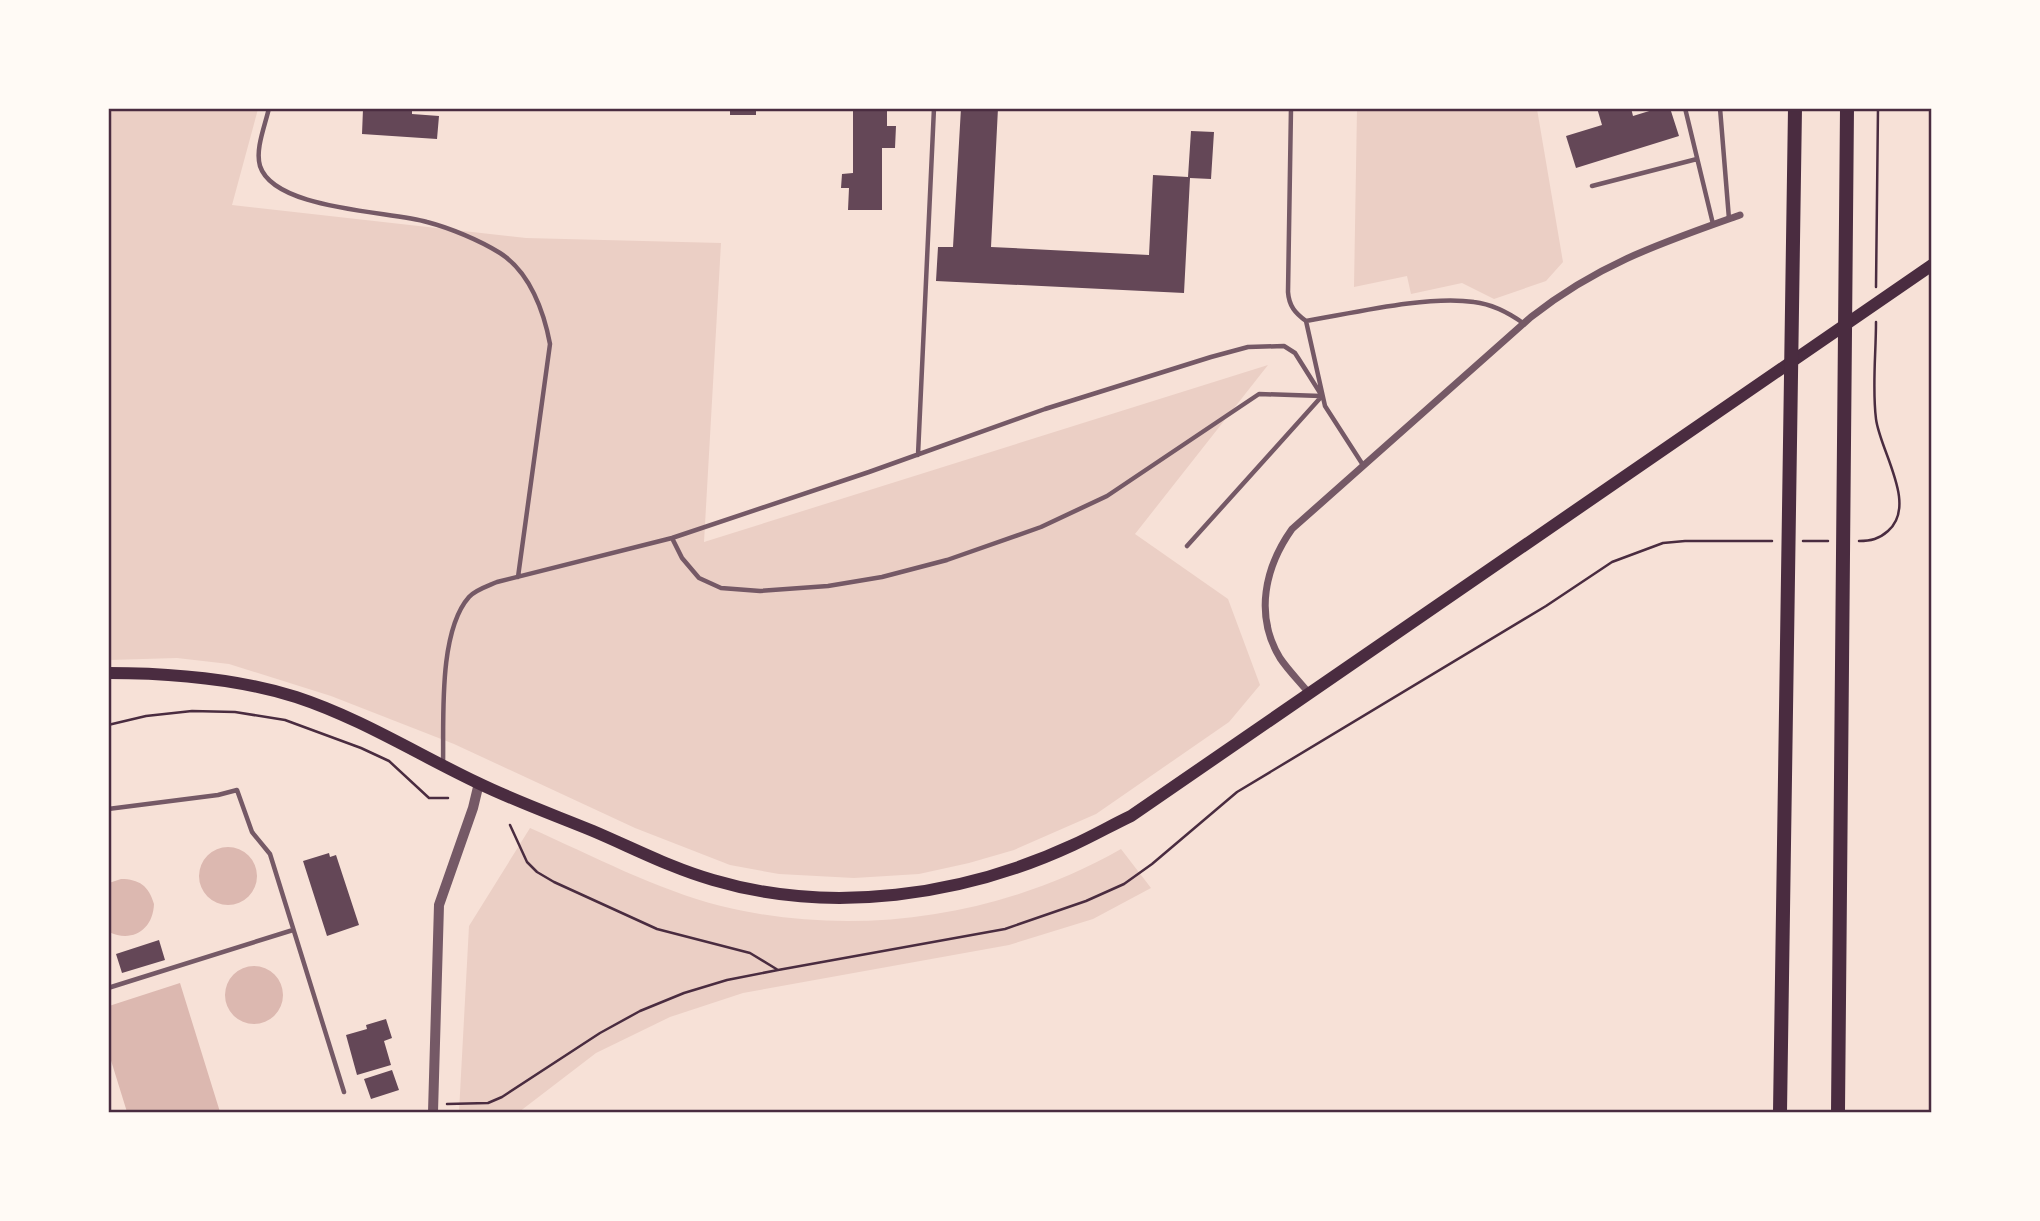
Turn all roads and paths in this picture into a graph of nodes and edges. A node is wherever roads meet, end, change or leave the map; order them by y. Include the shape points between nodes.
1 (269, 108) edge
2 (934, 108) edge
3 (1292, 108) edge
4 (1685, 108) edge
5 (1720, 108) edge
6 (1795, 108) edge
7 (1847, 108) edge
8 (1878, 108) edge
9 (1697, 159) junction
10 (1592, 186) dead end
11 (1740, 215) dead end
12 (1729, 219) junction
13 (1713, 224) junction
14 (1931, 265) edge
15 (1876, 291) dead end
16 (1876, 319) dead end
17 (1306, 321) junction
18 (1524, 324) junction
19 (1322, 396) junction
20 (918, 455) junction
21 (1363, 465) junction
22 (672, 538) junction
23 (1779, 541) dead end
24 (1792, 541) dead end
25 (1831, 541) dead end
26 (1857, 541) dead end
27 (1187, 546) dead end
28 (518, 577) junction
29 (108, 673) edge
30 (1308, 692) junction
31 (108, 725) edge
32 (443, 766) junction
33 (479, 783) junction
34 (448, 798) dead end
35 (108, 809) edge
36 (510, 825) dead end
37 (293, 930) junction
38 (778, 970) junction
39 (108, 988) edge
40 (344, 1093) dead end
41 (433, 1108) edge
42 (1780, 1112) edge
43 (1838, 1112) edge

1 - 28 lane via 258,154 261,168 284,192 356,211 426,221 501,253 528,282 550,344
2 - 20 lane
3 - 17 lane via 1287,292 1292,309
4 - 9 lane
5 - 12 lane
6 - 42 highway
7 - 43 highway
8 - 15 path
9 - 10 lane
9 - 13 lane
11 - 12 street
12 - 13 street
13 - 18 street via 1604,268
14 - 30 main road
16 - 26 path via 1875,416 1900,498 1899,513 1893,527 1881,537
17 - 18 lane via 1450,300 1475,302 1511,314
17 - 19 lane
18 - 21 street
19 - 20 lane via 1295,353 1284,346 1248,347 1045,409
19 - 21 lane
19 - 22 lane via 1259,394 1107,496 1041,527 882,577 760,592 721,588 699,578
19 - 27 lane
20 - 22 lane
21 - 30 street via 1292,528 1267,578 1265,615 1274,646
22 - 28 lane
23 - 38 path via 1663,543 1612,562 1237,792 1152,864 1124,884 1086,901 1005,929
24 - 25 path
28 - 32 lane via 471,594 460,609 445,677
29 - 32 main road via 208,677 270,690 343,715
30 - 33 main road via 1131,816 1072,846 971,881 893,896 786,895 716,881 677,869
31 - 34 path via 192,711 285,720 389,761 429,798
32 - 33 main road
33 - 41 street via 439,905
35 - 37 lane via 237,790 251,832 270,854
36 - 38 path via 527,862 537,872 657,929 750,953
37 - 39 lane
37 - 40 lane
38 - 41 path via 727,980 640,1011 488,1103

